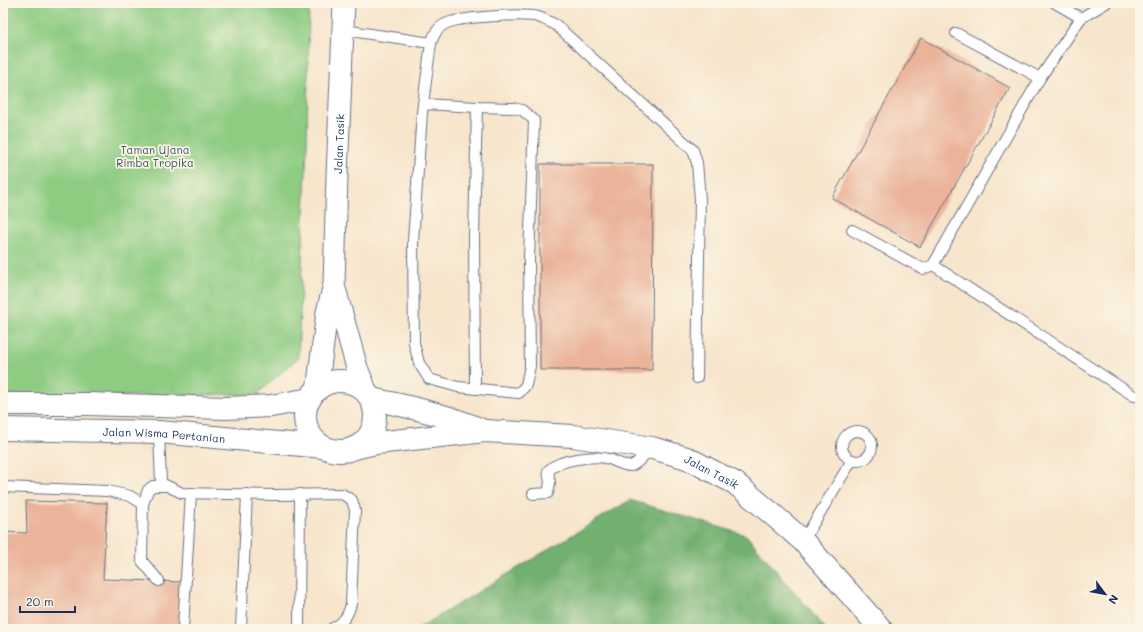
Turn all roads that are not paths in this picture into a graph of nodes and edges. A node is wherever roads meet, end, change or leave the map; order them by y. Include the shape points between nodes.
1 (344, 3) edge
2 (1055, 3) edge
3 (1106, 3) edge
4 (1081, 18) junction
5 (344, 30) junction
6 (956, 33) dead end
7 (431, 43) junction
8 (1040, 78) junction
9 (422, 104) junction
10 (477, 107) junction
11 (852, 230) dead end
12 (933, 265) junction
13 (334, 285) junction
14 (697, 378) dead end
15 (475, 389) junction
16 (314, 395) junction
17 (369, 396) junction
18 (1140, 396) edge
19 (3, 404) edge
20 (3, 429) edge
21 (485, 431) junction
22 (159, 432) junction
23 (324, 447) junction
24 (354, 448) junction
25 (652, 448) junction
26 (852, 460) dead end
27 (166, 486) junction
28 (3, 487) edge
29 (191, 493) junction
30 (246, 494) junction
31 (300, 494) junction
32 (533, 494) dead end
33 (143, 504) junction
34 (803, 541) junction
35 (159, 581) dead end
36 (183, 629) edge
37 (241, 629) edge
38 (299, 629) edge
39 (331, 629) edge
40 (881, 629) edge

1 - 5 street, Jalan Tasik
2 - 4 lane
3 - 4 lane
4 - 8 lane
5 - 7 lane
5 - 13 street, Jalan Tasik via 336,176
6 - 8 lane
7 - 9 lane
7 - 14 lane via 435,32 445,24 460,19 498,16 538,17 556,25 693,150 697,162 700,199
8 - 12 lane
9 - 10 lane
9 - 15 lane via 413,241 414,343 418,363 429,379
10 - 15 lane via 474,235
10 - 15 lane via 514,108 522,110 534,120 529,259 530,366 526,385 519,393
11 - 12 lane via 923,269
12 - 18 lane via 1134,396
13 - 16 street, Jalan Tasik via 327,312
13 - 17 street, Jalan Tasik via 357,368
16 - 17 street via 324,385 342,381 356,385
16 - 19 street via 271,406 226,408
16 - 23 street via 306,414 308,430
17 - 21 street, Jalan Tasik via 466,423
17 - 24 street via 374,411 374,424 369,435
20 - 22 street, Jalan Wisma Pertanian
21 - 24 street, Jalan Tasik
21 - 25 street, Jalan Tasik via 573,436
22 - 23 street, Jalan Wisma Pertanian
22 - 27 lane via 161,483
23 - 24 street via 342,451
25 - 32 lane via 629,466 607,459 567,460 548,471 548,493
25 - 34 street, Jalan Tasik via 687,458 735,483
26 - 34 lane
27 - 29 lane via 182,493
27 - 33 lane via 153,486 148,490
28 - 33 lane via 108,491 130,496
29 - 30 lane
29 - 36 lane
30 - 31 lane
30 - 37 lane
31 - 38 lane
31 - 39 lane via 342,494 352,500 355,510 351,604 340,625
33 - 35 lane via 142,561
34 - 40 street, Jalan Tasik

